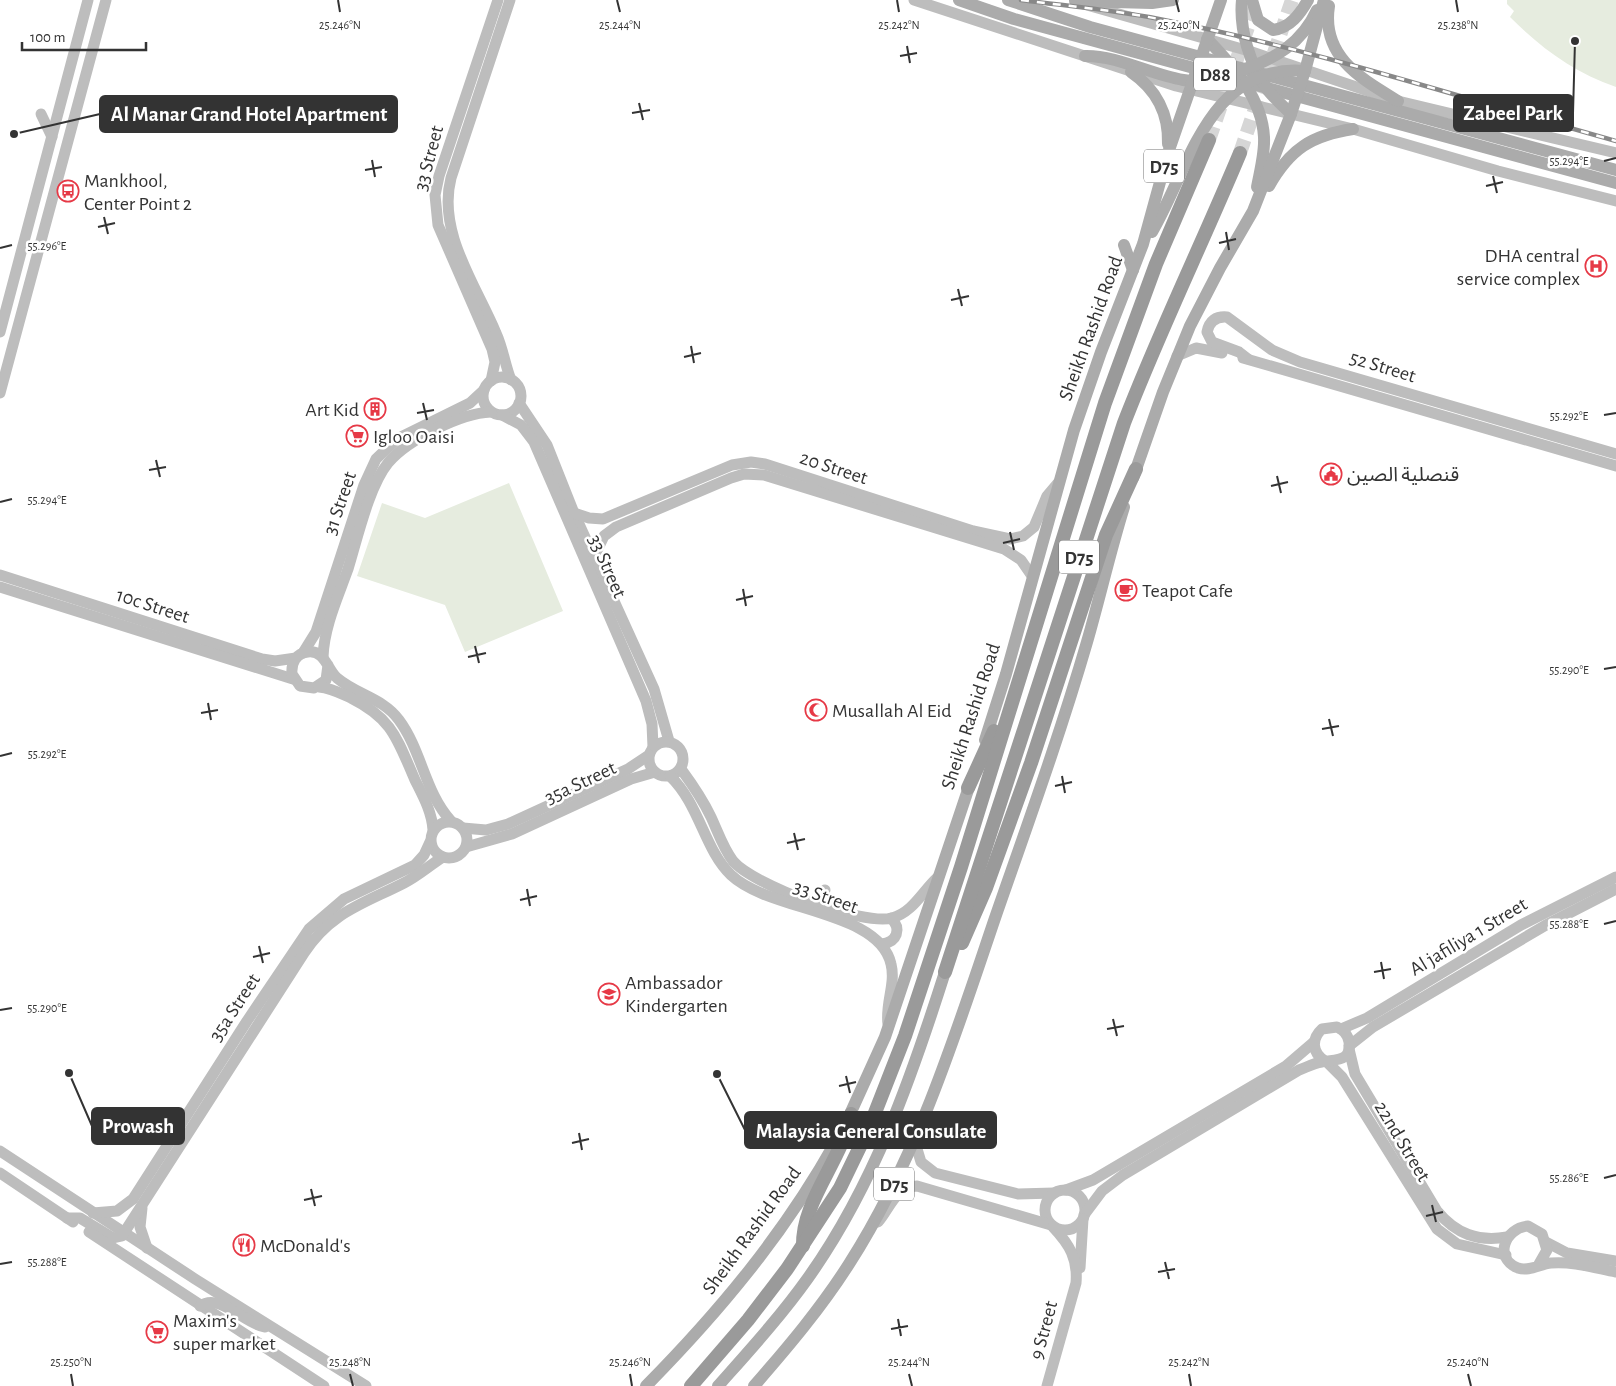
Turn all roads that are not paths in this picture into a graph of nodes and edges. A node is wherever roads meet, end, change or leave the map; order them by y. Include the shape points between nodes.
1 (88, 0) edge
2 (106, 0) edge
3 (498, 0) edge
4 (510, 0) edge
5 (959, 0) edge
6 (1073, 0) edge
7 (1173, 0) edge
8 (1221, 0) edge
9 (1242, 0) edge
10 (1252, 0) edge
11 (1308, 0) edge
12 (1323, 0) edge
13 (1330, 0) edge
14 (1013, 2) edge
15 (912, 4) edge
16 (1207, 39) junction
17 (1249, 51) junction
18 (1085, 56) junction
19 (1271, 59) junction
20 (1258, 71) junction
21 (1305, 71) junction
22 (1131, 72) junction
23 (1236, 72) junction
24 (1245, 84) junction
25 (1191, 85) junction
26 (1228, 100) junction
27 (1398, 101) junction
28 (1256, 107) junction
29 (40, 114) dead end
30 (1291, 114) junction
31 (1353, 129) junction
32 (52, 137) junction
33 (1209, 140) tunnel mouth
34 (1168, 153) junction
35 (1240, 153) tunnel mouth
36 (1616, 153) edge
37 (1616, 170) edge
38 (1616, 184) edge
39 (1616, 201) edge
40 (1253, 211) junction
41 (1124, 244) dead end
42 (1143, 244) junction
43 (1134, 270) junction
44 (0, 332) edge
45 (1177, 356) junction
46 (1248, 359) junction
47 (511, 380) junction
48 (488, 386) junction
49 (0, 393) edge
50 (519, 403) junction
51 (497, 413) junction
52 (1616, 454) edge
53 (1616, 466) edge
54 (1136, 470) junction
55 (1058, 483) junction
56 (574, 513) junction
57 (594, 557) junction
58 (0, 575) edge
59 (1032, 576) junction
60 (0, 587) edge
61 (300, 655) junction
62 (325, 661) junction
63 (293, 679) junction
64 (1018, 681) junction
65 (319, 687) junction
66 (669, 741) junction
67 (651, 751) junction
68 (681, 769) junction
69 (655, 772) junction
70 (670, 776) junction
71 (968, 788) junction
72 (452, 821) junction
73 (463, 828) junction
74 (433, 830) junction
75 (430, 842) junction
76 (466, 847) junction
77 (443, 857) junction
78 (1616, 877) edge
79 (937, 878) junction
80 (1616, 889) edge
81 (825, 890) dead end
82 (812, 902) junction
83 (891, 918) junction
84 (882, 944) junction
85 (945, 972) junction
86 (889, 1026) junction
87 (1341, 1029) junction
88 (1314, 1042) junction
89 (1349, 1048) junction
90 (1326, 1061) junction
91 (851, 1114) junction
92 (914, 1139) junction
93 (0, 1151) edge
94 (0, 1173) edge
95 (1066, 1190) junction
96 (1054, 1193) junction
97 (143, 1206) junction
98 (92, 1213) junction
99 (1083, 1217) junction
100 (67, 1218) junction
101 (1052, 1226) junction
102 (870, 1228) junction
103 (124, 1233) junction
104 (1507, 1237) junction
105 (1546, 1242) junction
106 (803, 1246) junction
107 (147, 1248) junction
108 (1506, 1255) junction
109 (1616, 1261) edge
110 (1539, 1264) junction
111 (1616, 1272) edge
112 (1076, 1283) junction
113 (200, 1306) junction
114 (274, 1328) junction
115 (670, 1361) junction
116 (324, 1386) edge
117 (366, 1386) edge
118 (646, 1386) edge
119 (657, 1386) edge
120 (691, 1386) edge
121 (718, 1386) edge
122 (754, 1386) edge
123 (1048, 1386) edge

1 - 32 street
2 - 49 street
3 - 48 street, 33 Street via 435,195 436,216 442,235 492,349 494,368
4 - 47 street, 33 Street via 451,178 447,206 453,235 501,343
5 - 38 main road, D88 via 1014,18
6 - 7 main road via 1152,3
6 - 16 street
8 - 16 main road, Sheikh Rashid Road / D75
9 - 17 main road via 1242,26
10 - 11 main road via 1258,20 1273,30 1298,17
12 - 19 main road via 1303,33
12 - 21 main road, D75
13 - 27 main road via 1329,26 1342,60 1359,77
14 - 37 main road, D88 via 1090,27
15 - 18 street via 927,4
16 - 17 street
16 - 23 main road
16 - 25 main road, Sheikh Rashid Road / D75
17 - 19 street
17 - 20 main road
18 - 22 street
18 - 25 main road via 1111,58
19 - 20 main road
19 - 21 street
20 - 21 main road
20 - 23 main road
20 - 24 main road
20 - 30 main road via 1274,98
21 - 27 street
21 - 30 main road, D75
22 - 25 street
22 - 34 main road via 1149,87 1163,110 1168,131
23 - 24 main road
23 - 25 main road
24 - 26 main road
24 - 28 main road
25 - 26 street
25 - 34 main road, Sheikh Rashid Road / D75
26 - 28 street
26 - 42 main road via 1199,136 1154,229
27 - 36 street
28 - 30 street
28 - 40 main road via 1264,146
29 - 32 street
30 - 31 street
30 - 40 main road, D75
31 - 39 street
31 - 40 main road via 1323,135 1302,146 1279,170
32 - 44 street
33 - 64 highway, Sheikh Rashid Road / D75 via 1142,298 1091,447
34 - 42 main road, Sheikh Rashid Road / D75
35 - 85 highway, D75 via 1155,345 1118,440
40 - 45 main road, D75 via 1220,268
41 - 43 main road
42 - 43 main road, Sheikh Rashid Road / D75
43 - 55 main road, Sheikh Rashid Road / D75 via 1093,375
45 - 46 street, 52 Street via 1196,348
45 - 54 main road, D75
46 - 52 street, 52 Street via 1212,342 1207,332 1211,322 1221,316 1227,317 1272,350 1300,362
46 - 53 street, 52 Street
47 - 48 street via 499,378
47 - 50 street via 519,390
48 - 51 street via 485,404
48 - 61 street, 31 Street via 464,406 397,438 376,459 364,485 316,632
50 - 51 street via 511,413
50 - 56 street, 33 Street via 544,438
51 - 62 street, 31 Street via 466,416 413,442 386,465 375,486 326,634
51 - 67 street, 33 Street via 521,425 534,442 646,701 652,724
54 - 85 highway via 1104,543 1050,709 986,888 964,939
54 - 92 main road, D75 via 1060,726 969,992
55 - 56 street, 20 Street via 1047,496 1034,527 1024,536 1010,539 752,462 732,465 603,518
55 - 59 main road, Sheikh Rashid Road / D75
56 - 57 street, 33 Street
57 - 59 street, 20 Street via 604,536 616,527 731,478 758,474 1009,550
57 - 66 street, 33 Street via 654,689
58 - 61 street, 10c Street via 262,659 275,661
59 - 71 main road, Sheikh Rashid Road / D75 via 1003,683
60 - 63 street, 10c Street
61 - 62 street via 314,652
61 - 63 street via 291,668
62 - 65 street via 326,680
62 - 72 street via 338,679 378,700 396,715 439,805
63 - 65 street via 304,688
64 - 71 highway
64 - 106 highway, Sheikh Rashid Road / D75 via 928,965 884,1090 859,1152
65 - 74 street via 334,690 366,706 387,723 430,812
66 - 67 street via 660,742
66 - 68 street via 682,752
67 - 69 street via 650,766
67 - 73 street, 35a Street via 628,769 508,824 486,830
68 - 70 street
68 - 82 street, 33 Street via 697,792 735,864 760,882
69 - 70 street
69 - 76 street, 35a Street via 631,779 507,836
70 - 84 street, 33 Street via 690,800 721,864 739,881 791,904 862,928
71 - 79 main road, Sheikh Rashid Road / D75
72 - 73 street
72 - 74 street via 441,823
73 - 76 street via 467,837
74 - 75 street
75 - 77 street via 436,853
75 - 98 street, 35a Street via 414,865 344,899 317,920 247,1021 133,1199 117,1211
76 - 77 street via 456,857
77 - 97 street, 35a Street via 406,882 348,909 319,934
78 - 87 street, Al jafiliya 1 Street via 1521,925 1367,1018
79 - 83 street via 910,908
79 - 86 main road, Sheikh Rashid Road / D75
80 - 89 street, Al jafiliya 1 Street via 1546,925 1373,1027
81 - 82 street
82 - 83 street, 33 Street via 869,918
83 - 84 street via 897,927 896,935 889,943
84 - 86 street, 33 Street via 892,970 887,1008
85 - 121 main road via 905,1092 859,1196 794,1298
86 - 91 main road, Sheikh Rashid Road / D75
87 - 88 street via 1332,1026 1322,1029
87 - 89 street via 1348,1036
88 - 90 street via 1316,1054
88 - 95 street via 1286,1066 1093,1180
89 - 90 street via 1341,1060
89 - 104 street, 22nd Street via 1355,1074 1447,1223 1473,1237
90 - 99 street via 1292,1075 1123,1175 1102,1192
90 - 108 street, 22nd Street via 1342,1077 1436,1229 1457,1244
91 - 106 highway via 838,1156 805,1222
91 - 115 main road, Sheikh Rashid Road / D75 via 774,1241 729,1297
92 - 96 street via 922,1162 934,1173 1018,1194
92 - 102 main road, D75
93 - 98 street
94 - 100 street
95 - 96 street
95 - 99 street via 1081,1198
96 - 101 street via 1045,1208
97 - 103 street, 35a Street
97 - 107 street via 140,1227
98 - 103 street
99 - 101 street via 1070,1230
99 - 112 street, 9 Street via 1080,1272
100 - 103 street via 80,1218 113,1238
100 - 113 street
101 - 102 street via 916,1186 899,1192 882,1218
101 - 112 street, 9 Street via 1073,1253
102 - 122 main road, D75 via 817,1311
103 - 107 street
104 - 105 street via 1512,1231 1528,1226 1542,1234
104 - 108 street
105 - 109 street via 1567,1253
105 - 110 street via 1545,1258
106 - 120 highway, Sheikh Rashid Road via 768,1295
107 - 114 street
108 - 110 street via 1518,1268 1533,1268
110 - 111 street via 1566,1263
112 - 123 street, 9 Street
113 - 114 street via 216,1302 254,1325
113 - 116 street
114 - 117 street
115 - 118 main road, Sheikh Rashid Road / D75
115 - 119 main road

